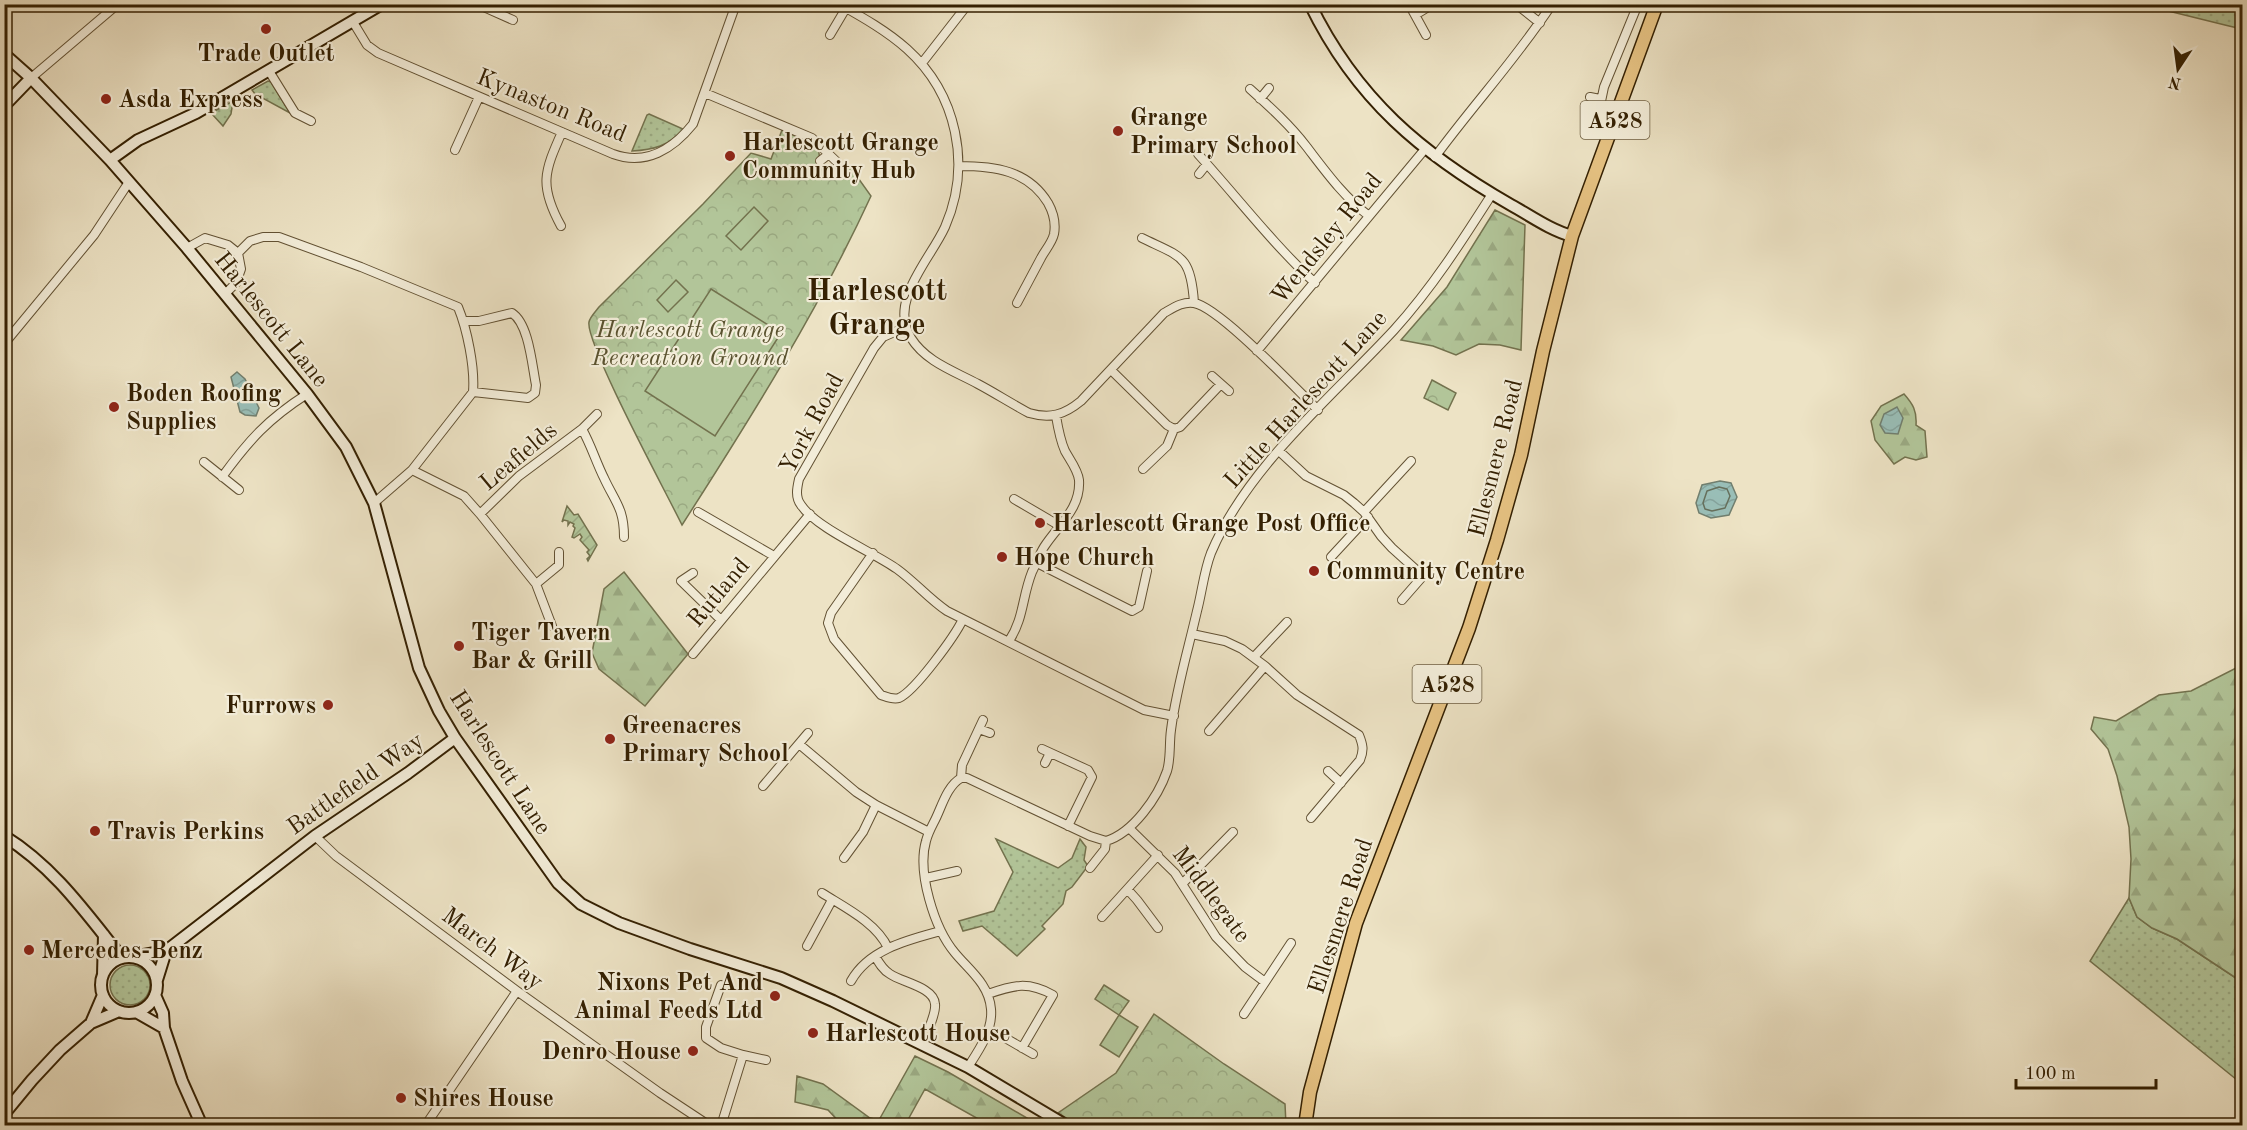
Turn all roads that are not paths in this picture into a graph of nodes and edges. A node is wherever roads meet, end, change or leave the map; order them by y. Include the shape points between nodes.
1 (118, 4) edge
2 (382, 4) edge
3 (477, 4) edge
4 (736, 4) edge
5 (968, 4) edge
6 (1310, 4) edge
7 (1409, 4) edge
8 (1433, 4) edge
9 (1516, 4) edge
10 (1552, 4) edge
11 (1638, 4) edge
12 (1657, 4) edge
13 (842, 6) edge
14 (1415, 15) junction
15 (513, 20) dead end
16 (353, 22) junction
17 (1540, 23) junction
18 (1426, 34) dead end
19 (830, 35) dead end
20 (4, 54) edge
21 (922, 63) junction
22 (269, 71) junction
23 (31, 78) junction
24 (1269, 88) dead end
25 (1250, 89) dead end
26 (705, 93) junction
27 (479, 97) junction
28 (1590, 97) dead end
29 (1260, 99) junction
30 (1600, 99) junction
31 (4, 106) edge
32 (1599, 111) dead end
33 (311, 121) dead end
34 (562, 132) junction
35 (1425, 149) junction
36 (455, 150) dead end
37 (829, 154) junction
38 (1198, 154) dead end
39 (1435, 157) junction
40 (110, 160) junction
41 (820, 161) dead end
42 (836, 162) dead end
43 (1207, 164) junction
44 (959, 166) junction
45 (1199, 174) dead end
46 (129, 182) junction
47 (1492, 194) junction
48 (1368, 216) junction
49 (561, 226) dead end
50 (1572, 236) junction
51 (1142, 238) dead end
52 (187, 248) junction
53 (238, 253) junction
54 (1315, 283) junction
55 (225, 294) junction
56 (1017, 303) dead end
57 (1194, 303) junction
58 (464, 321) junction
59 (906, 327) junction
60 (4, 344) edge
61 (1257, 351) junction
62 (1111, 370) junction
63 (1212, 376) dead end
64 (1221, 384) junction
65 (1229, 391) dead end
66 (472, 392) junction
67 (307, 394) junction
68 (1318, 410) junction
69 (597, 414) dead end
70 (1056, 416) junction
71 (582, 429) junction
72 (1174, 429) junction
73 (1279, 452) junction
74 (1411, 461) dead end
75 (204, 462) dead end
76 (1143, 469) dead end
77 (412, 470) junction
78 (222, 477) junction
79 (239, 490) dead end
80 (1014, 499) dead end
81 (374, 503) junction
82 (698, 512) dead end
83 (480, 514) junction
84 (810, 514) junction
85 (1366, 515) junction
86 (1060, 526) junction
87 (624, 537) dead end
88 (559, 552) dead end
89 (873, 553) junction
90 (774, 556) junction
91 (1330, 558) dead end
92 (1037, 562) junction
93 (1147, 571) dead end
94 (693, 573) dead end
95 (536, 584) junction
96 (1402, 600) dead end
97 (721, 620) junction
98 (963, 620) junction
99 (1287, 622) dead end
100 (552, 626) dead end
101 (1192, 634) junction
102 (1009, 641) junction
103 (693, 654) dead end
104 (1254, 657) junction
105 (1266, 666) junction
106 (1174, 716) junction
107 (983, 720) dead end
108 (979, 729) junction
109 (1209, 731) dead end
110 (807, 733) dead end
111 (990, 733) dead end
112 (455, 738) junction
113 (799, 744) junction
114 (1045, 763) dead end
115 (1328, 771) dead end
116 (961, 778) junction
117 (1341, 783) junction
118 (763, 786) dead end
119 (876, 805) junction
120 (1311, 818) dead end
121 (1068, 826) junction
122 (1129, 828) junction
123 (929, 832) junction
124 (1233, 832) dead end
125 (4, 836) edge
126 (315, 836) junction
127 (1106, 840) junction
128 (1158, 855) junction
129 (844, 858) dead end
130 (1090, 868) dead end
131 (957, 871) dead end
132 (926, 878) junction
133 (1183, 883) junction
134 (1128, 890) junction
135 (822, 893) dead end
136 (832, 900) junction
137 (1102, 917) dead end
138 (1158, 928) dead end
139 (940, 931) junction
140 (104, 935) junction
141 (1291, 943) dead end
142 (807, 946) dead end
143 (888, 948) junction
144 (166, 951) junction
145 (875, 956) junction
146 (127, 958) junction
147 (103, 975) junction
148 (157, 981) junction
149 (851, 981) dead end
150 (1265, 982) junction
151 (721, 985) dead end
152 (517, 991) junction
153 (988, 994) junction
154 (103, 995) junction
155 (155, 995) junction
156 (119, 1011) junction
157 (136, 1012) junction
158 (1244, 1014) dead end
159 (90, 1023) junction
160 (930, 1026) dead end
161 (164, 1028) junction
162 (1007, 1039) dead end
163 (1022, 1048) junction
164 (1033, 1054) dead end
165 (743, 1055) junction
166 (766, 1060) dead end
167 (968, 1067) junction
168 (4, 1114) edge
169 (202, 1125) edge
170 (425, 1125) edge
171 (710, 1125) edge
172 (721, 1125) edge
173 (1066, 1125) edge
174 (1305, 1125) edge

1 - 23 street
2 - 16 street
3 - 15 street
4 - 26 street, Kynaston Road
5 - 21 street
6 - 35 street via 1336,52 1364,91
7 - 14 street
8 - 14 street
9 - 17 street
10 - 17 street
11 - 30 street
12 - 50 main road, Ellesmere Road / A528
13 - 19 street
13 - 21 street via 888,34
14 - 18 street
16 - 22 street
16 - 27 street, Kynaston Road via 367,45 378,53
17 - 39 street
20 - 23 street, Harlescott Lane
21 - 44 street via 950,112
22 - 33 street via 295,113
22 - 40 street via 196,113 138,140
23 - 31 street
23 - 40 street, Harlescott Lane
24 - 29 street
25 - 29 street
26 - 34 street, Kynaston Road via 685,134 657,154 632,159 617,156
26 - 37 street via 812,138
27 - 34 street, Kynaston Road
27 - 36 street
28 - 30 street
29 - 48 street
30 - 32 street
34 - 49 street via 550,159 546,189
35 - 39 street
35 - 48 street, Wendsley Road
37 - 41 street
37 - 42 street
38 - 43 street
39 - 47 street
40 - 46 street, Harlescott Lane
43 - 45 street
43 - 54 street via 1284,254
44 - 56 street via 1008,170 1041,192 1050,207 1054,232
44 - 59 street via 956,194 947,221 906,302
46 - 52 street, Harlescott Lane
46 - 60 street via 94,235
47 - 50 street
47 - 68 street, Little Harlescott Lane via 1428,290
48 - 54 street, Wendsley Road
50 - 174 main road, Ellesmere Road / A528 via 1497,540 1469,628 1356,923 1313,1080
51 - 57 street via 1185,262
52 - 53 street via 205,238 228,245
52 - 55 street, Harlescott Lane
53 - 55 street via 241,269 236,283
53 - 58 street via 250,241 279,237 458,307
54 - 61 street, Wendsley Road
55 - 67 street, Harlescott Lane
57 - 61 street via 1216,314
57 - 62 street via 1175,306 1164,313
58 - 66 street via 474,381
58 - 66 street via 512,313 519,317 536,384 535,393 528,398
59 - 70 street via 920,349 944,367 1029,413
59 - 84 street, York Road via 883,337 874,348 799,479 797,496
61 - 68 street
62 - 70 street via 1076,405
62 - 72 street
63 - 64 street
64 - 65 street
64 - 72 street
66 - 77 street
67 - 78 street via 259,430
67 - 81 street, Harlescott Lane via 346,447
68 - 73 street, Little Harlescott Lane
69 - 71 street, Leafields
70 - 86 street via 1064,449 1079,479 1076,503
71 - 83 street, Leafields via 519,476
71 - 87 street, Leafields via 620,507
72 - 76 street via 1167,446
73 - 85 street via 1306,476 1344,495
73 - 101 street, Little Harlescott Lane via 1249,487 1221,530 1211,554
74 - 85 street
75 - 78 street
77 - 81 street
77 - 83 street via 464,496
78 - 79 street
80 - 86 street
81 - 112 street, Harlescott Lane via 419,668
82 - 90 street, Rutland
83 - 95 street
84 - 89 street, York Road
84 - 90 street, Rutland
85 - 91 street
85 - 96 street via 1381,536 1424,576
86 - 92 street
88 - 95 street via 562,566
89 - 98 street, York Road
89 - 98 street via 828,623 834,639 881,695 899,698 908,691 944,650
90 - 97 street, Rutland
92 - 93 street via 1132,610 1139,607
92 - 102 street via 1027,586 1020,623
94 - 97 street via 678,583
95 - 100 street
97 - 103 street, Rutland
98 - 102 street, York Road
99 - 104 street
101 - 104 street via 1225,641
101 - 106 street, Little Harlescott Lane
102 - 106 street, York Road via 1144,710
104 - 105 street
105 - 109 street
105 - 117 street via 1297,695 1359,735 1363,752
106 - 122 street, Little Harlescott Lane via 1167,771 1156,793
107 - 108 street
108 - 111 street
108 - 116 street via 962,765
110 - 113 street
112 - 126 street, Battlefield Way
112 - 167 street, Harlescott Lane via 558,883 581,904 647,935 781,978
113 - 118 street
113 - 119 street
114 - 121 street via 1046,751 1088,770 1092,777
115 - 117 street
116 - 121 street
116 - 123 street via 952,785
117 - 120 street
119 - 123 street
119 - 129 street via 856,844
121 - 127 street
122 - 127 street, Little Harlescott Lane
122 - 128 street, Middlegate
123 - 132 street via 924,852
124 - 133 street
125 - 140 street via 61,880
126 - 144 street, Battlefield Way
126 - 152 street, March Way via 336,856
127 - 130 street via 1106,849
128 - 133 street, Middlegate
128 - 134 street
131 - 132 street
132 - 139 street
133 - 150 street, Middlegate via 1216,937
134 - 137 street
134 - 138 street
135 - 136 street
136 - 142 street
136 - 143 street via 879,934
139 - 143 street
139 - 153 street
140 - 146 street
140 - 147 street
141 - 150 street, Middlegate
143 - 145 street
144 - 146 street, Battlefield Way
144 - 148 street
145 - 149 street via 857,970
145 - 160 street via 888,973 933,996 936,1002
146 - 147 street via 110,964
146 - 148 street via 149,965
147 - 154 street
148 - 155 street
150 - 158 street, Middlegate
151 - 165 street via 706,1038
152 - 170 street
152 - 171 street, March Way via 660,1094
153 - 163 street via 1026,986 1039,987 1053,995
153 - 167 street via 990,1025
154 - 156 street
154 - 159 street
155 - 157 street via 144,1009
155 - 161 street
156 - 157 street
156 - 159 street
157 - 161 street
159 - 168 street via 60,1050
161 - 169 street
162 - 163 street
163 - 164 street
165 - 166 street
165 - 172 street
167 - 173 street, Harlescott Lane

